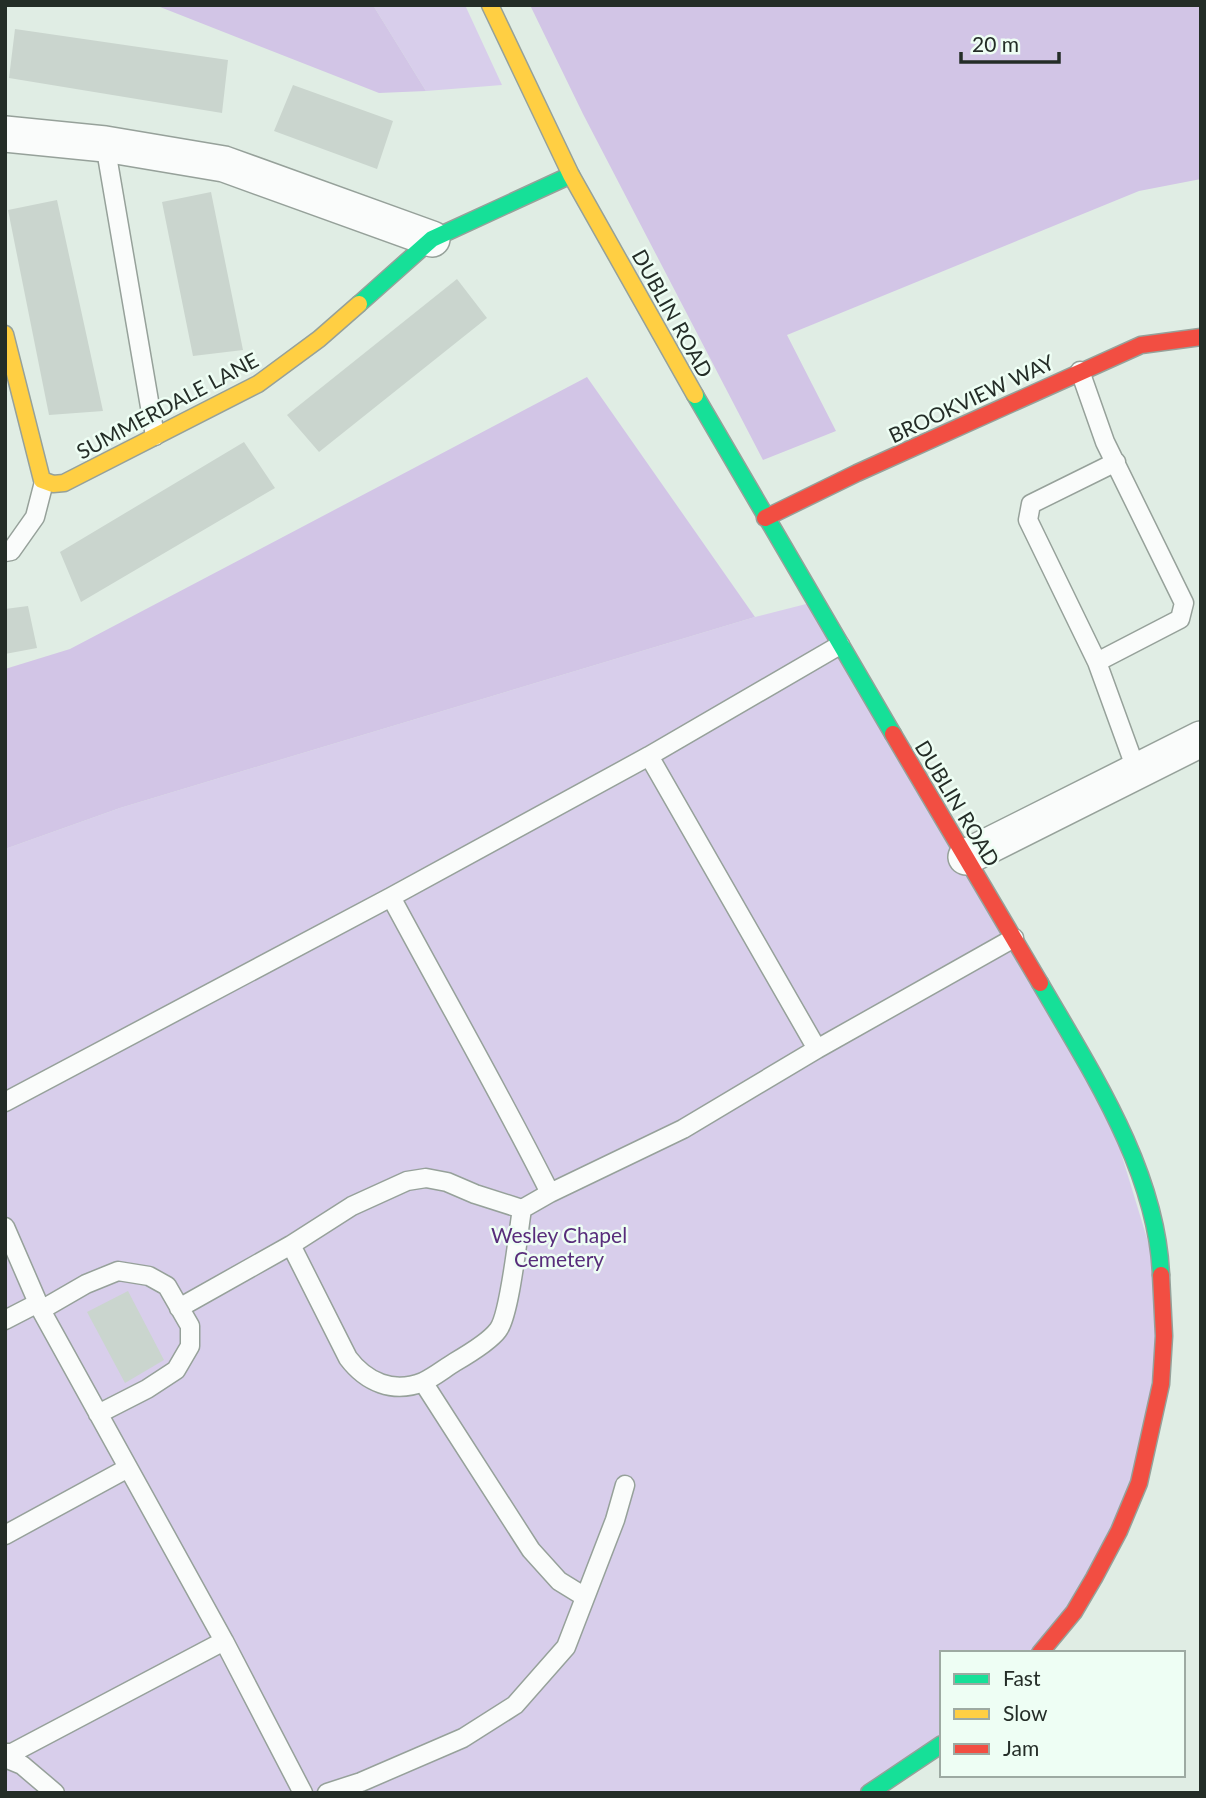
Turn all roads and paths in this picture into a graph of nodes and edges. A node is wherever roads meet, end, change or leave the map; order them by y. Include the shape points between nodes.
1 (490, 5) edge
2 (5, 134) edge
3 (105, 144) junction
4 (571, 176) junction
5 (432, 239) junction
6 (5, 334) edge
7 (1201, 337) edge
8 (1080, 372) junction
9 (155, 436) junction
10 (1116, 462) junction
11 (44, 482) junction
12 (765, 518) junction
13 (5, 552) edge
14 (840, 645) junction
15 (1097, 662) junction
16 (1201, 739) edge
17 (649, 756) junction
18 (1137, 772) junction
19 (966, 858) junction
20 (391, 897) junction
21 (1014, 938) junction
22 (817, 1049) junction
23 (5, 1102) edge
24 (550, 1194) junction
25 (522, 1209) junction
26 (5, 1227) edge
27 (291, 1245) junction
28 (40, 1306) junction
29 (179, 1308) junction
30 (5, 1320) edge
31 (423, 1382) junction
32 (98, 1413) junction
33 (128, 1468) junction
34 (625, 1485) dead end
35 (5, 1535) edge
36 (585, 1597) junction
37 (224, 1642) junction
38 (1042, 1651) edge
39 (940, 1745) edge
40 (5, 1755) edge
41 (55, 1793) edge
42 (303, 1793) edge
43 (327, 1793) edge
44 (869, 1793) edge

1 - 4 main road, DUBLIN ROAD
2 - 3 street
3 - 5 street via 224,164
3 - 9 lane
4 - 5 main road, SUMMERDALE LANE
4 - 12 main road, DUBLIN ROAD
5 - 9 main road, SUMMERDALE LANE via 319,339 258,384
6 - 11 main road
7 - 8 main road, BROOKVIEW WAY via 1141,345
8 - 10 lane
8 - 12 main road, BROOKVIEW WAY
9 - 11 main road, SUMMERDALE LANE via 64,483
10 - 15 lane via 1184,603 1180,619
10 - 15 lane via 1031,504 1028,520
11 - 13 lane via 35,517 12,551
12 - 14 main road, DUBLIN ROAD
14 - 17 lane
14 - 19 main road, DUBLIN ROAD
15 - 18 lane
16 - 18 street
17 - 20 lane
17 - 22 lane
18 - 19 street
19 - 21 main road, DUBLIN ROAD
20 - 23 lane
20 - 24 lane
21 - 22 lane
21 - 38 main road, DUBLIN ROAD via 1101,1087 1149,1196 1163,1291 1161,1384 1139,1483 1094,1578 1074,1612
22 - 24 lane via 683,1129
24 - 25 lane
25 - 27 lane via 426,1178 394,1185
25 - 31 lane via 506,1313 499,1330
26 - 28 lane
27 - 29 lane
27 - 31 lane via 359,1372 388,1386
28 - 29 lane via 118,1271 149,1276 167,1286
28 - 30 lane
28 - 32 lane
29 - 32 lane via 190,1326 190,1346 176,1370
31 - 36 lane via 531,1550 559,1581
32 - 33 lane
33 - 35 lane
33 - 37 lane
34 - 36 lane
36 - 43 lane via 566,1647 515,1705 463,1738
37 - 40 lane
37 - 42 lane
39 - 44 main road
40 - 41 lane

